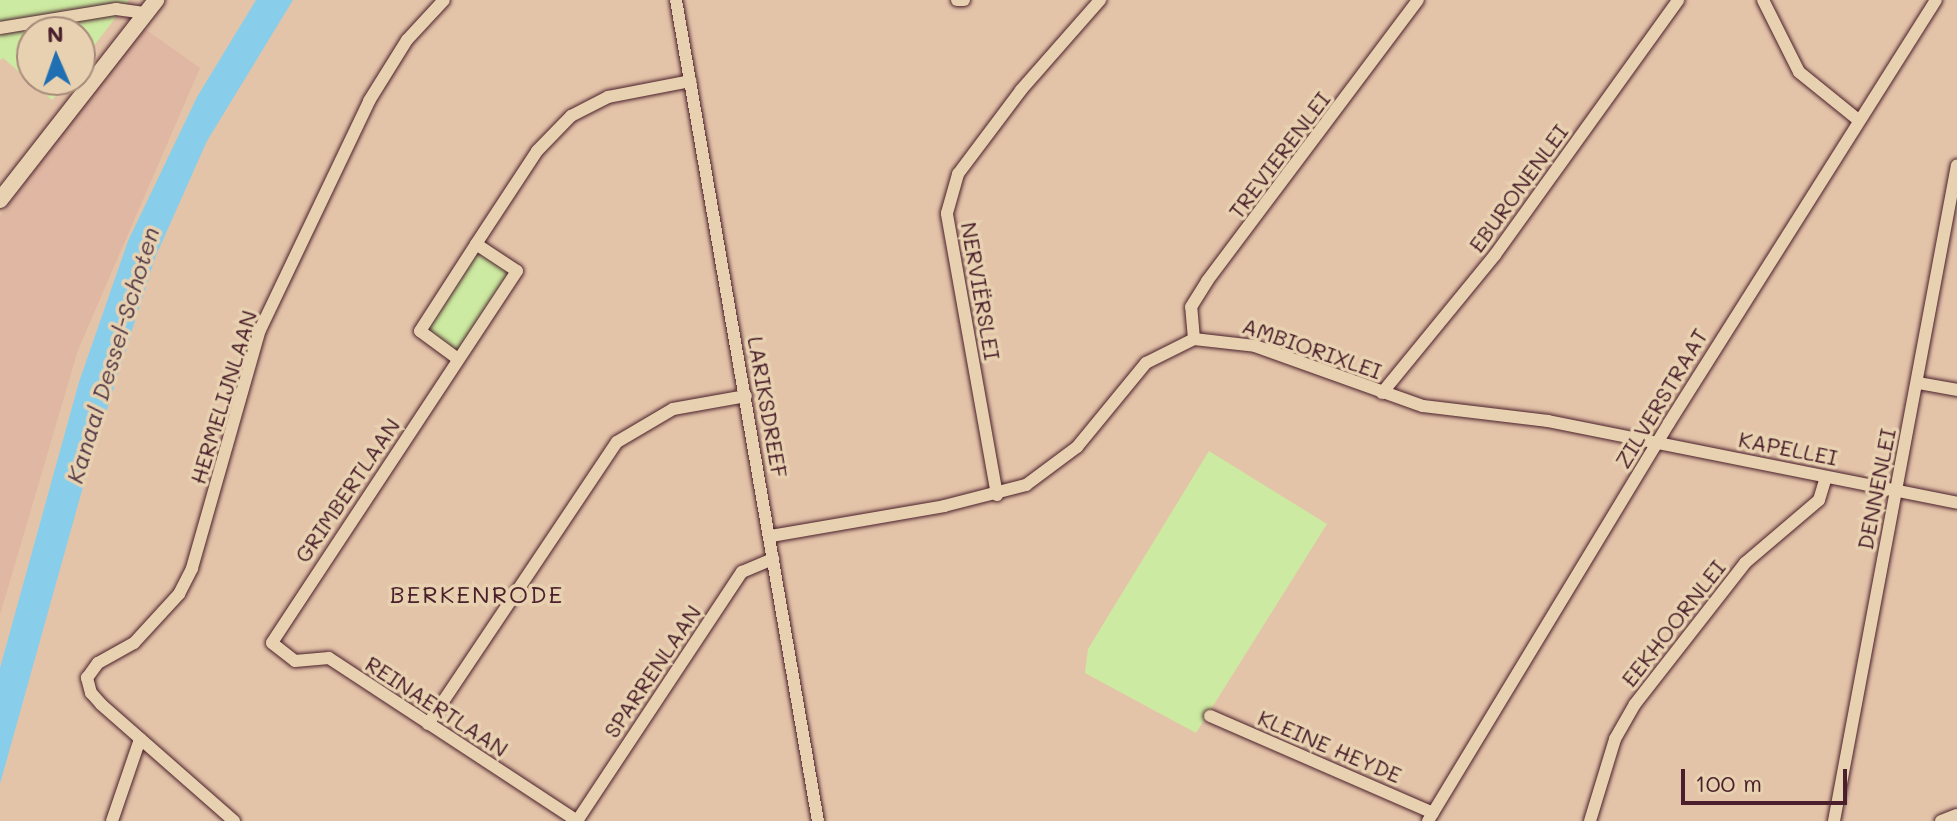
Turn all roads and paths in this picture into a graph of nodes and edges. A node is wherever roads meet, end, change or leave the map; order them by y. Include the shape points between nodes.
1 (444, 0) edge
2 (676, 0) edge
3 (957, 0) edge
4 (964, 0) edge
5 (1100, 0) edge
6 (1418, 0) edge
7 (1678, 0) edge
8 (1763, 0) edge
9 (1936, 0) edge
10 (151, 6) edge
11 (0, 28) edge
12 (690, 81) junction
13 (1857, 119) junction
14 (1957, 165) edge
15 (0, 200) edge
16 (476, 244) junction
17 (1194, 339) junction
18 (458, 359) junction
19 (1918, 383) junction
20 (1957, 390) edge
21 (1382, 393) junction
22 (746, 396) junction
23 (1659, 443) junction
24 (1826, 477) junction
25 (1895, 490) junction
26 (997, 495) junction
27 (1957, 503) edge
28 (771, 536) junction
29 (773, 559) junction
30 (272, 643) joint
31 (1210, 716) dead end
32 (428, 724) junction
33 (140, 739) junction
34 (1957, 815) edge
35 (1431, 817) edge
36 (112, 821) edge
37 (234, 821) edge
38 (577, 821) edge
39 (818, 821) edge
40 (1590, 821) edge
41 (1834, 821) edge
42 (1941, 821) edge

1 - 33 street, HERMELIJNLAAN via 407,40 369,101 260,330 192,568 179,594 134,643 90,670 87,685
2 - 12 street, LARIKSDREEF
3 - 4 street
5 - 26 street, NERVIËRSLEI via 1021,90 958,174 947,213
6 - 17 street, TREVIERENLEI via 1207,281 1191,307
7 - 21 street, EBURONENLEI via 1495,255
8 - 13 street via 1799,72
9 - 13 street, ZILVERSTRAAT
10 - 11 street
10 - 15 main road
12 - 16 street via 608,97 571,116 537,151
12 - 22 street, LARIKSDREEF
13 - 23 street, ZILVERSTRAAT
14 - 19 street, DENNENLEI
16 - 18 street via 420,331
16 - 18 street, GRIMBERTLAAN via 517,271
17 - 21 street, AMBIORIXLEI via 1255,346
17 - 26 street via 1146,363 1077,447 1050,471
18 - 30 street, GRIMBERTLAAN
19 - 20 street
19 - 25 street, DENNENLEI
21 - 23 street, AMBIORIXLEI via 1423,406 1548,421
22 - 28 street, LARIKSDREEF
22 - 32 street via 673,409 617,442
23 - 24 street, KAPELLEI
23 - 35 street, ZILVERSTRAAT
24 - 25 street, KAPELLEI
24 - 40 street, EEKHOORNLEI via 1819,500 1745,563 1635,704 1611,750
25 - 27 street, KAPELLEI
25 - 41 street, DENNENLEI
26 - 28 street
28 - 29 street, LARIKSDREEF
29 - 38 street, SPARRENLAAN via 742,572
29 - 39 street, LARIKSDREEF
30 - 32 street, REINAERTLAAN via 295,661 329,658
31 - 35 street, KLEINE HEYDE
32 - 38 street, REINAERTLAAN
33 - 36 street
33 - 37 street
34 - 42 street

